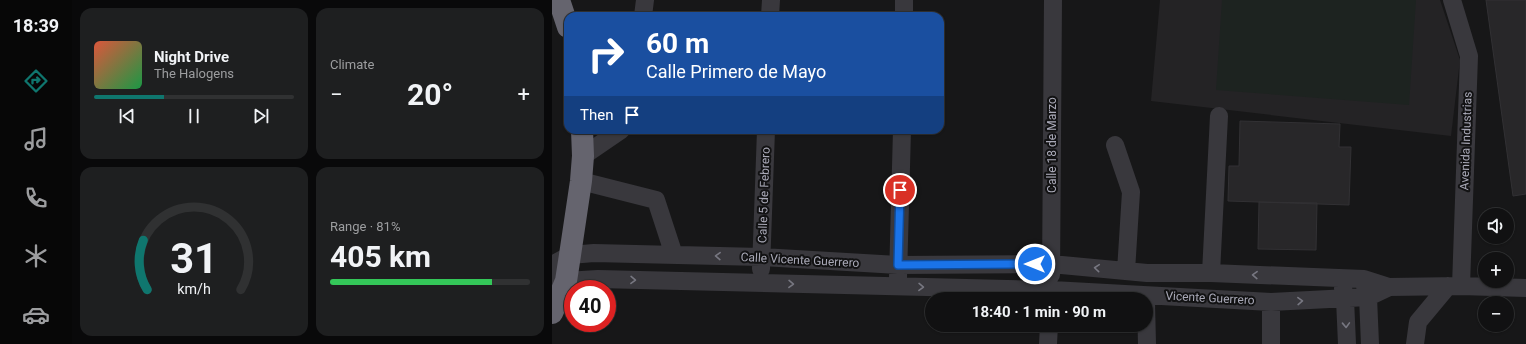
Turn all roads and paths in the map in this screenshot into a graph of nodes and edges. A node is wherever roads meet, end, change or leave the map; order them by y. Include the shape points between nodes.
1 (560, 0) edge
2 (645, 0) edge
3 (771, 0) edge
4 (904, 0) edge
5 (1053, 0) edge
6 (1452, 0) edge
7 (644, 12) edge
8 (770, 12) edge
9 (904, 12) edge
10 (564, 14) edge
11 (1219, 116) dead end
12 (582, 134) edge
13 (615, 134) edge
14 (766, 134) edge
15 (902, 134) edge
16 (1115, 145) dead end
17 (583, 156) junction
18 (581, 181) junction
19 (674, 255) junction
20 (761, 257) junction
21 (1051, 264) junction
22 (898, 265) junction
23 (560, 270) edge
24 (1126, 271) junction
25 (1212, 273) junction
26 (1342, 279) junction
27 (1364, 279) junction
28 (761, 283) junction
29 (1454, 286) junction
30 (898, 287) junction
31 (1389, 287) junction
32 (1526, 288) edge
33 (994, 292) edge
34 (1051, 292) edge
35 (1368, 297) junction
36 (1153, 299) edge
37 (1345, 299) junction
38 (1271, 302) junction
39 (552, 313) edge
40 (1049, 332) edge
41 (1147, 332) edge
42 (1048, 344) edge
43 (1147, 344) edge
44 (1271, 344) edge
45 (1347, 344) edge
46 (1370, 344) edge
47 (1415, 344) edge

1 - 10 highway
2 - 7 street
3 - 8 street
4 - 9 street
5 - 21 street, Calle 18 de Marzo
6 - 29 street, Avenida Industrias via 1470,56
11 - 25 street
12 - 17 highway
13 - 17 street
14 - 20 street, Calle 5 de Febrero
15 - 22 street
16 - 24 street via 1131,192
17 - 18 highway
18 - 19 street via 656,200
18 - 23 highway
20 -> 19 street, Calle Vicente Guerrero
19 - 23 street, Calle Vicente Guerrero via 594,253
20 - 22 street, Calle Vicente Guerrero
20 - 28 street, Calle 5 de Febrero
21 - 22 street, Calle Vicente Guerrero
24 -> 21 street, Vicente Guerrero
21 - 34 street, Calle 18 de Marzo
22 - 30 street
23 -> 28 street, Calle Vicente Guerrero via 598,280
23 - 39 highway
24 - 25 street, Vicente Guerrero
26 -> 25 street, Vicente Guerrero
26 - 27 street, Vicente Guerrero
26 - 37 street
27 - 31 street, Vicente Guerrero
27 - 35 street
28 -> 30 street, Calle Vicente Guerrero
29 - 31 street
29 - 32 street
29 - 47 street via 1418,322
30 -> 33 street, Calle Vicente Guerrero
31 - 35 street
35 - 37 street, Vicente Guerrero
35 - 46 street
36 - 38 street, Vicente Guerrero
38 -> 37 street, Vicente Guerrero
37 -> 45 street
38 - 44 street
40 - 42 street
41 - 43 street

